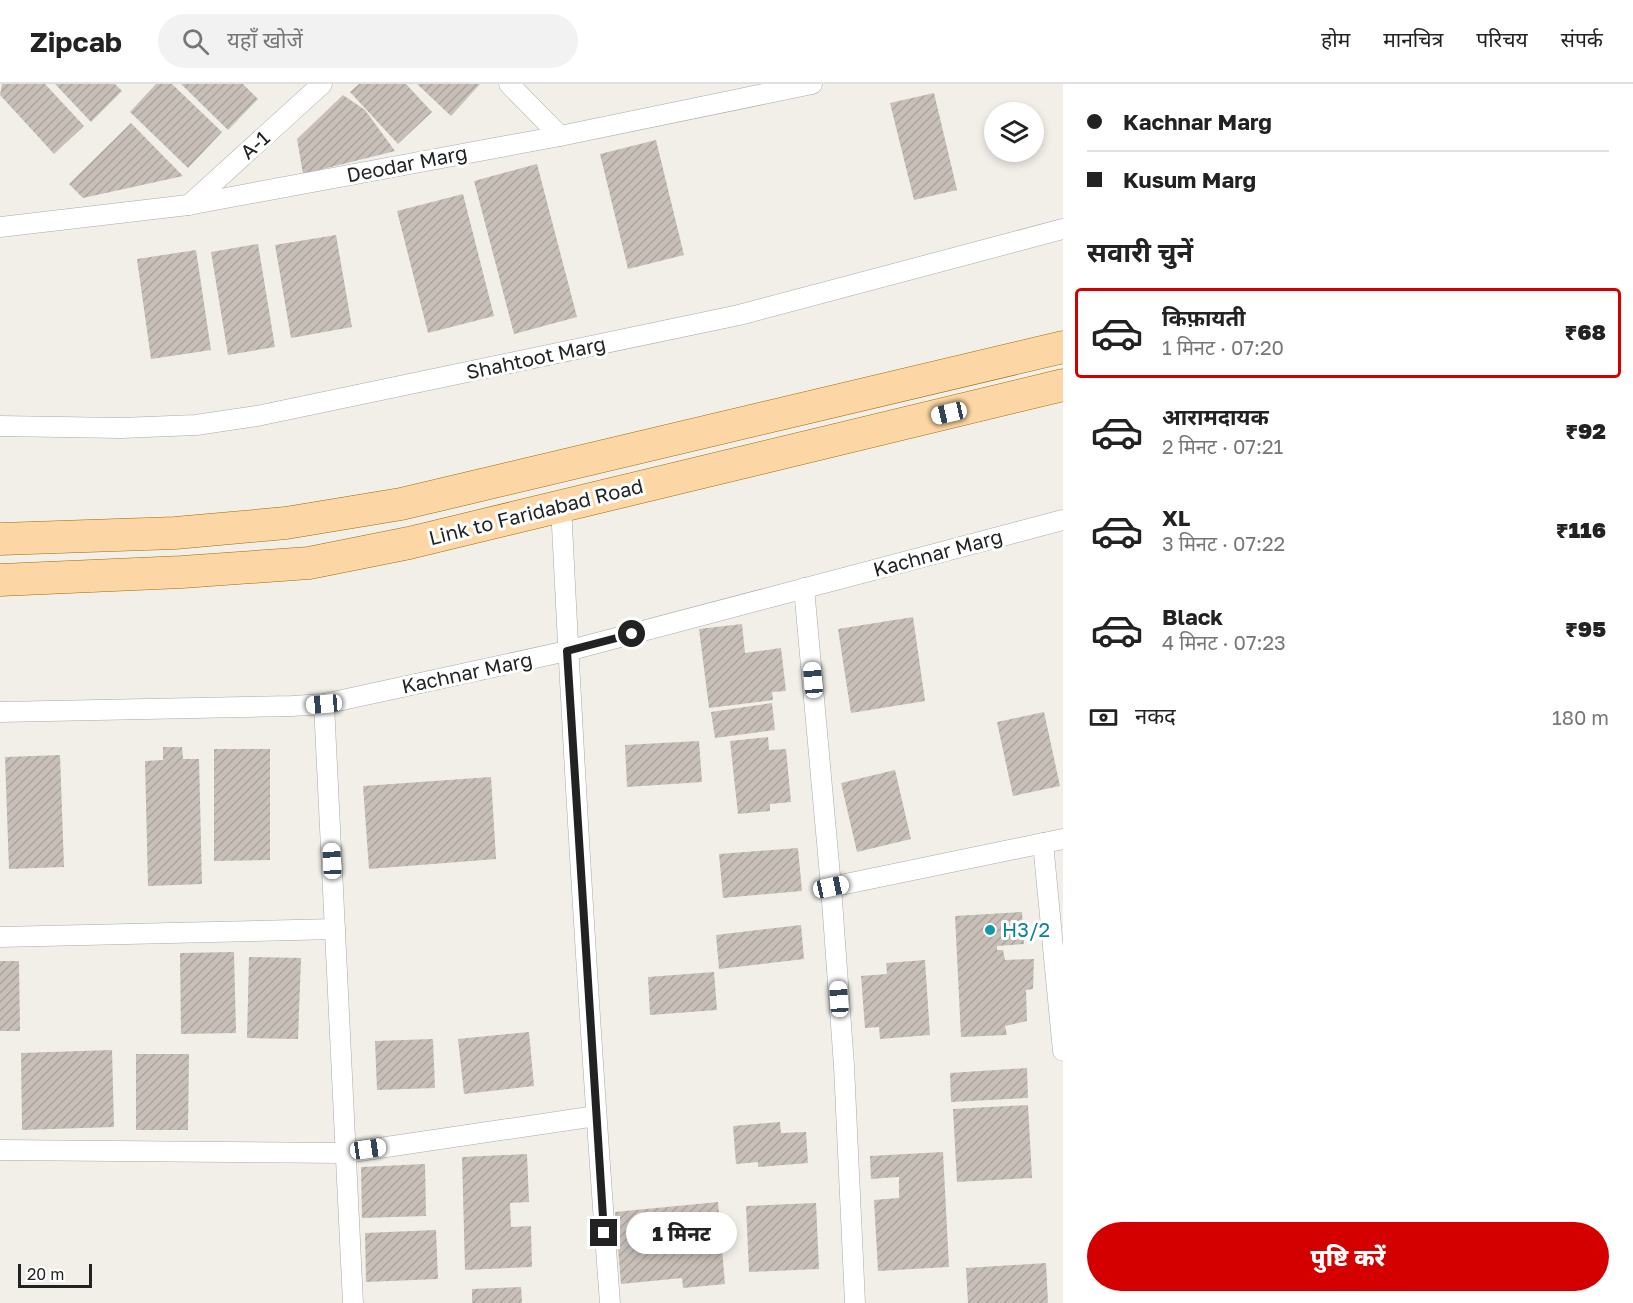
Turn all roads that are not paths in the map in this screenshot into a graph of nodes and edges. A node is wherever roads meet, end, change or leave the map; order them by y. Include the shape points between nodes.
1 (322, 84) edge
2 (509, 84) edge
3 (812, 84) edge
4 (560, 136) junction
5 (188, 205) junction
6 (0, 227) edge
7 (1063, 229) edge
8 (1063, 346) edge
9 (1063, 385) edge
10 (0, 426) edge
11 (561, 506) junction
12 (1063, 520) edge
13 (0, 539) edge
14 (0, 580) edge
15 (804, 588) junction
16 (567, 651) junction
17 (324, 704) junction
18 (0, 712) edge
19 (1063, 839) edge
20 (1043, 843) junction
21 (831, 887) junction
22 (335, 929) junction
23 (0, 938) edge
24 (1063, 1051) edge
25 (596, 1116) junction
26 (0, 1149) edge
27 (346, 1153) junction
28 (353, 1303) edge
29 (610, 1303) edge
30 (855, 1303) edge

1 - 5 street, A-1
2 - 4 street
3 - 4 street, Deodar Marg
4 - 5 street, Deodar Marg
5 - 6 street, Deodar Marg
7 - 10 street, Shahtoot Marg via 739,315 257,416 196,425 121,428
8 - 13 main road, Link to Faridabad Road via 401,504 286,523 186,532
9 - 11 main road, Link to Faridabad Road
11 - 14 main road, Link to Faridabad Road via 309,563
11 - 16 street
12 - 15 street, Kachnar Marg
15 - 16 street, Kachnar Marg
15 - 21 street
16 - 17 street, Kachnar Marg
16 - 25 street
17 - 18 street, Kachnar Marg
17 - 22 street
19 - 20 street
20 - 21 street
20 - 24 street
21 - 30 street
22 - 23 street
22 - 27 street
25 - 27 street
25 - 29 street
26 - 27 street
27 - 28 street

